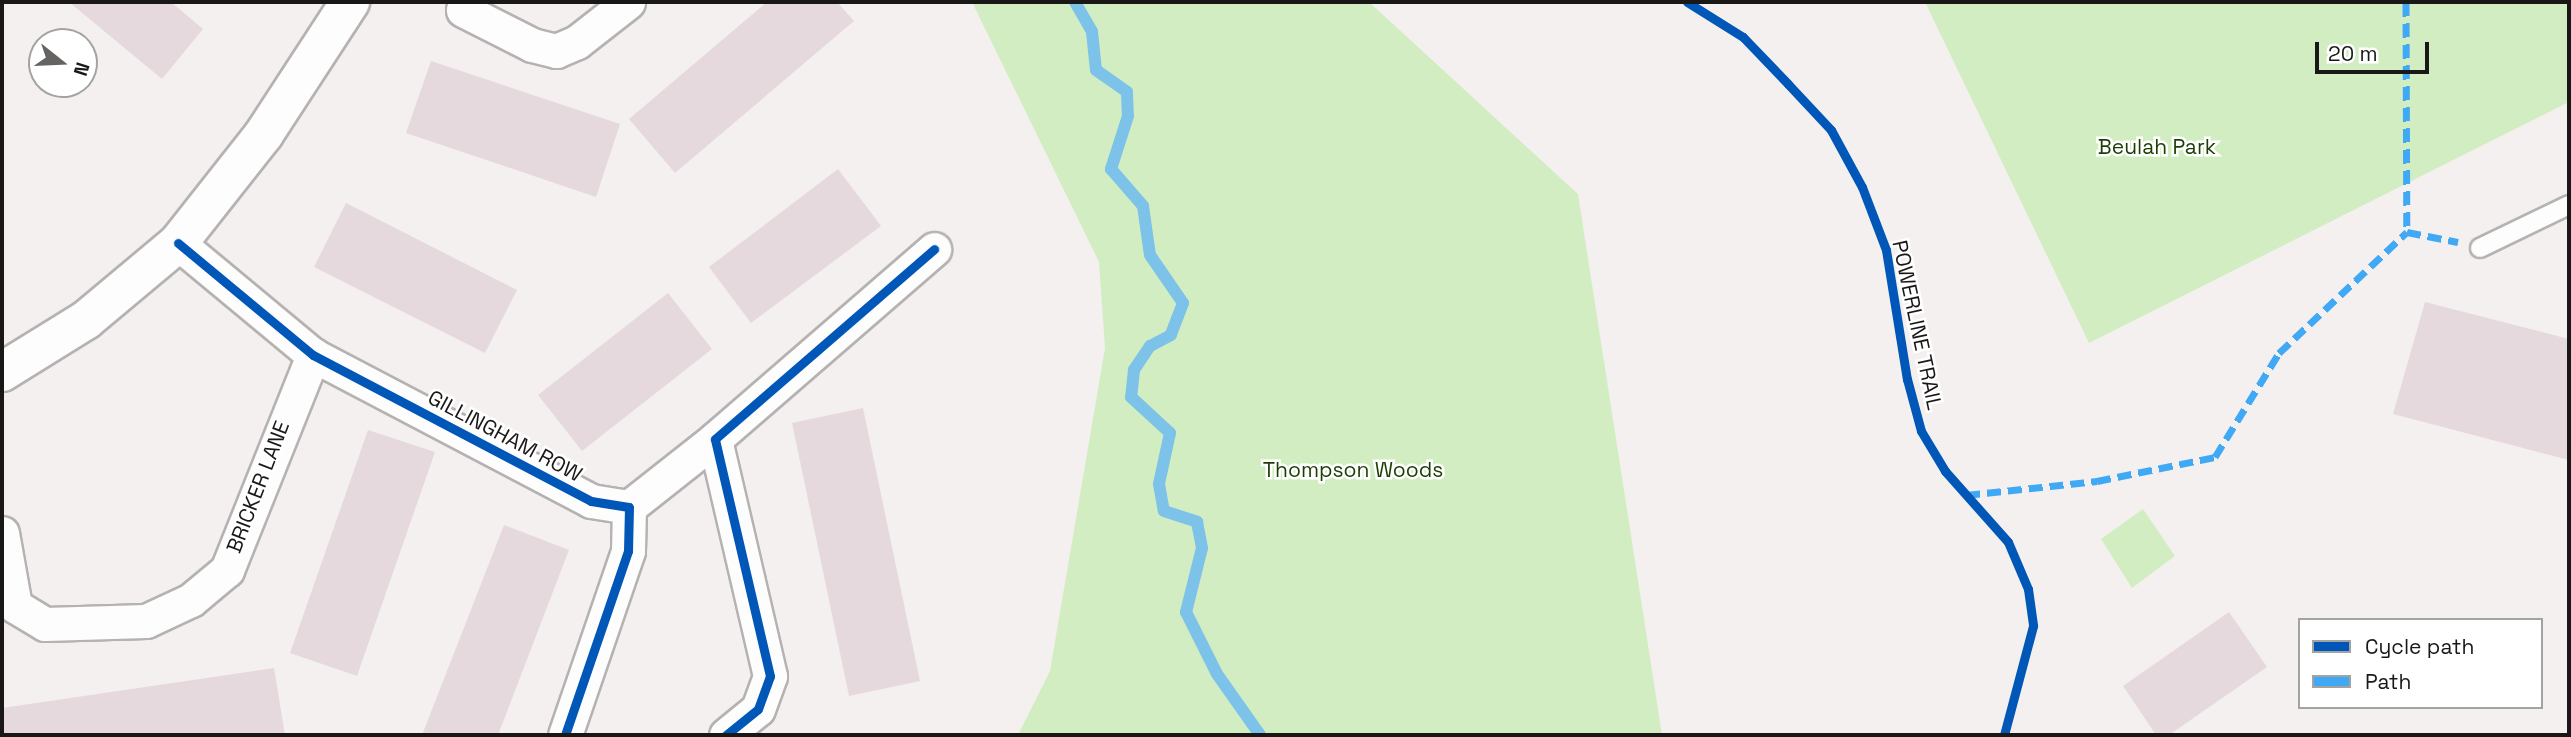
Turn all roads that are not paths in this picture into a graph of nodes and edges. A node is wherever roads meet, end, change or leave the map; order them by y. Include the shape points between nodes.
1 (350, 2) edge
2 (468, 2) edge
3 (628, 2) edge
4 (2569, 205) edge
5 (178, 243) junction
6 (2480, 248) dead end
7 (934, 249) dead end
8 (313, 355) junction
9 (2, 372) edge
10 (715, 439) junction
11 (629, 506) junction
12 (2, 533) edge
13 (565, 735) edge
14 (726, 735) edge

1 - 5 street via 264,134
2 - 3 street via 463,10 532,45 556,51 577,42
4 - 6 lane
5 - 8 street, GILLINGHAM ROW
5 - 9 street via 86,320
7 - 10 street
8 - 11 street, GILLINGHAM ROW via 591,501
8 - 12 street, BRICKER LANE via 226,570 191,600 146,621 45,624 15,606
10 - 11 street
10 - 14 street via 770,676 758,709
11 - 13 street via 628,551

